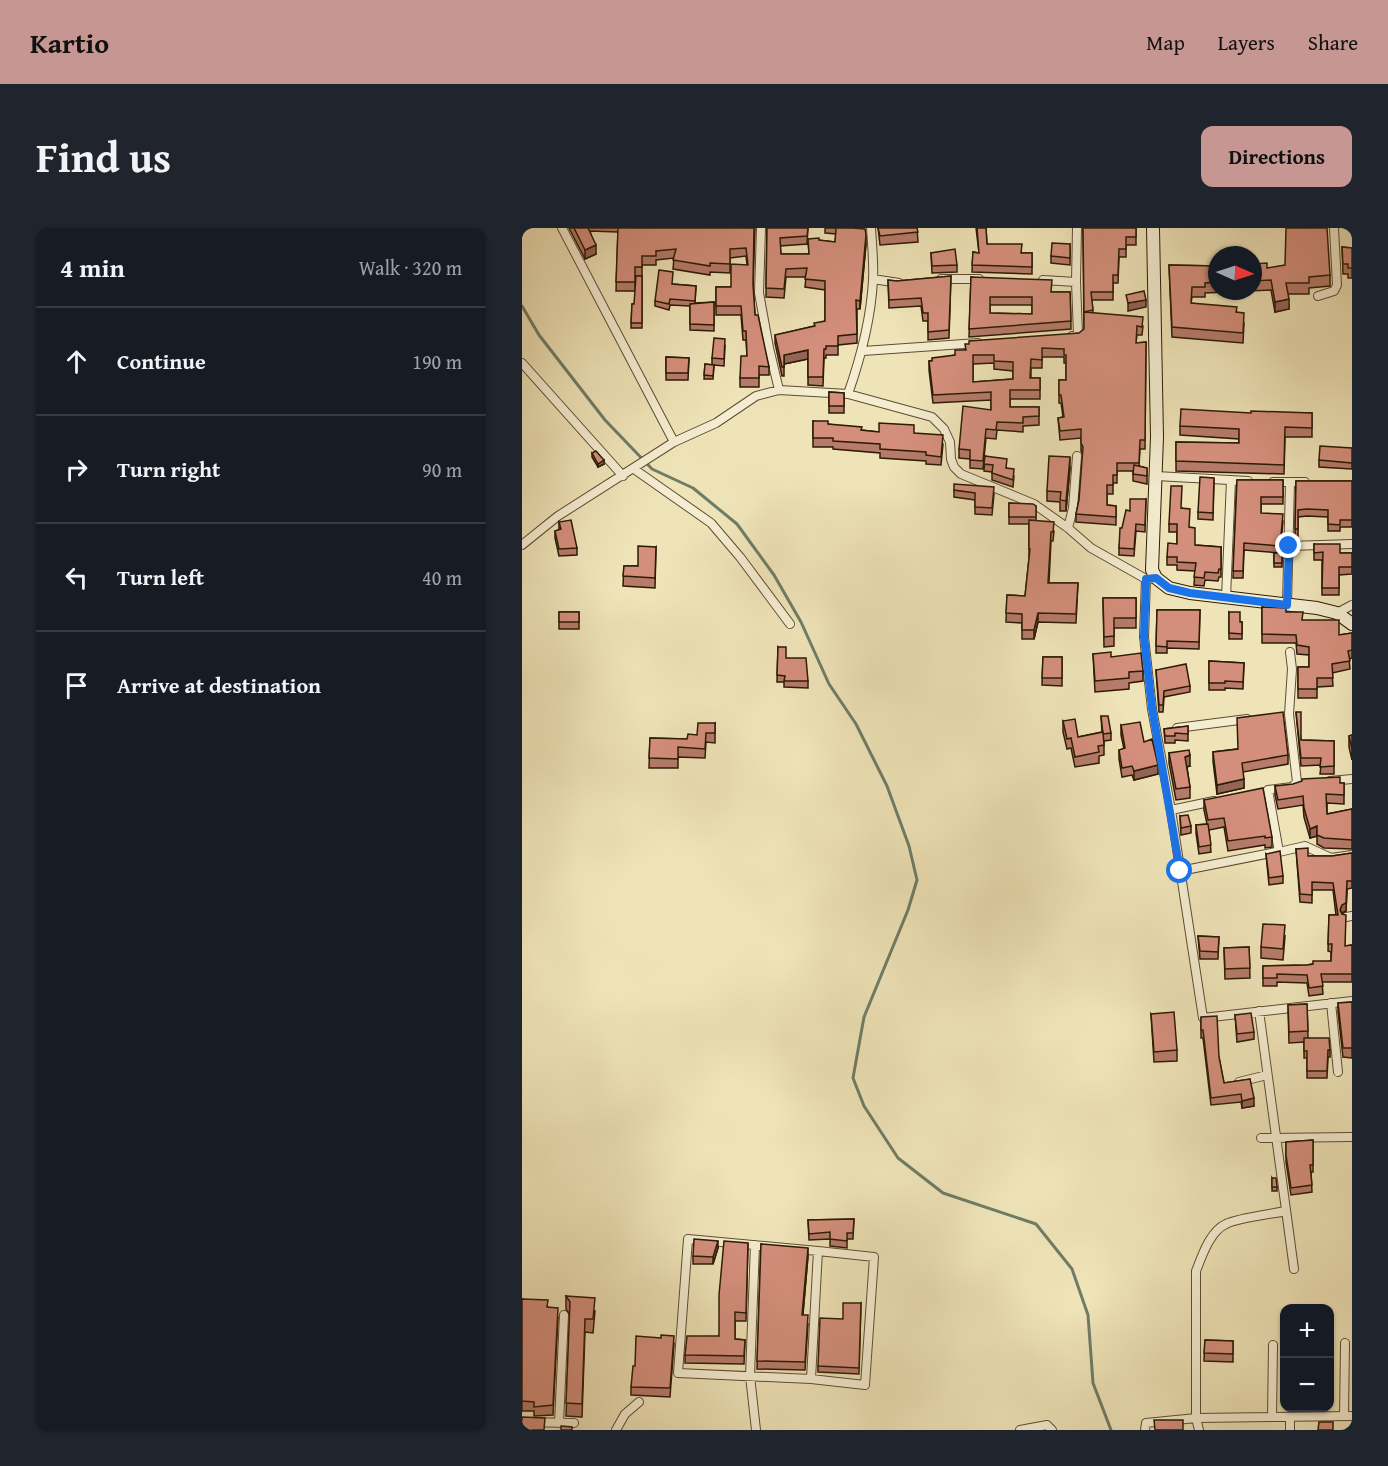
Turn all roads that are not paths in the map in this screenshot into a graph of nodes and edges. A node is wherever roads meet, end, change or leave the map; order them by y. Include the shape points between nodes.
1 (562, 228) edge
2 (761, 228) edge
3 (871, 228) edge
4 (1077, 228) edge
5 (1153, 228) edge
6 (1334, 228) edge
7 (873, 279) junction
8 (985, 279) edge
9 (932, 280) edge
10 (1030, 280) edge
11 (913, 282) edge
12 (1076, 282) junction
13 (1317, 296) dead end
14 (1067, 336) edge
15 (988, 342) edge
16 (862, 351) junction
17 (522, 363) edge
18 (779, 390) junction
19 (848, 394) junction
20 (674, 442) junction
21 (1077, 456) dead end
22 (634, 469) junction
23 (623, 476) junction
24 (1156, 476) junction
25 (1230, 480) junction
26 (1254, 481) edge
27 (1266, 482) edge
28 (1290, 482) junction
29 (1311, 482) edge
30 (1068, 528) junction
31 (1352, 544) edge
32 (522, 545) edge
33 (1289, 546) junction
34 (1151, 578) junction
35 (1226, 598) junction
36 (1287, 605) junction
37 (1352, 605) edge
38 (1337, 613) junction
39 (790, 624) dead end
40 (1352, 624) edge
41 (1290, 652) dead end
42 (1289, 714) junction
43 (1278, 716) edge
44 (1256, 718) edge
45 (1156, 731) junction
46 (1352, 779) edge
47 (1325, 781) edge
48 (1220, 800) edge
49 (1171, 810) junction
50 (1279, 852) junction
51 (1352, 855) edge
52 (1180, 871) junction
53 (1352, 1000) edge
54 (1331, 1003) junction
55 (1259, 1011) junction
56 (1338, 1072) dead end
57 (1267, 1075) junction
58 (1233, 1084) edge
59 (1352, 1137) edge
60 (1261, 1138) dead end
61 (1275, 1138) junction
62 (1286, 1211) junction
63 (755, 1245) junction
64 (818, 1251) junction
65 (1294, 1269) dead end
66 (564, 1316) dead end
67 (1345, 1343) dead end
68 (1273, 1346) dead end
69 (750, 1376) junction
70 (811, 1380) junction
71 (639, 1402) dead end
72 (1348, 1416) edge
73 (1272, 1417) junction
74 (1290, 1417) junction
75 (1196, 1419) junction
76 (522, 1422) edge
77 (559, 1423) junction
78 (574, 1423) dead end
79 (616, 1430) edge
80 (756, 1430) edge
81 (1020, 1430) edge
82 (1052, 1430) edge
83 (1145, 1430) edge
84 (1198, 1430) edge
85 (1290, 1430) edge

1 - 20 street
2 - 18 street via 759,293
3 - 7 street
4 - 12 street
5 - 24 main road
6 - 13 street via 1337,285 1334,291
7 - 11 street
7 - 16 street
8 - 9 street
10 - 12 street
12 - 14 street via 1078,335
15 - 16 street
16 - 19 street
17 - 23 street
18 - 19 street
18 - 20 street via 756,396 716,423
19 - 30 street via 933,417 944,429 954,467 961,474 1034,504
20 - 22 street
21 - 30 street
22 - 23 street
22 - 39 street via 711,523
23 - 32 street via 558,516
24 - 25 street
24 - 34 main road
25 - 26 street
25 - 35 street
27 - 28 street
28 - 29 street
28 - 33 street
30 - 34 street via 1091,548
31 - 33 street
33 - 36 street
34 - 35 main road via 1169,588
34 - 45 street via 1144,637
35 - 36 main road
36 - 38 main road
37 - 38 street
38 - 40 main road
41 - 42 street
42 - 43 street
42 - 50 street via 1300,782 1263,791
44 - 45 street
45 - 49 street
46 - 47 street
48 - 49 street
49 - 52 street
50 - 51 street via 1305,846 1331,858
50 - 52 street
52 - 55 street via 1203,1018
53 - 54 street
54 - 55 street
54 - 56 street
55 - 57 street
57 - 58 street
57 - 61 street
59 - 61 street
60 - 61 street
61 - 62 street
62 - 65 street
62 - 75 street via 1226,1224 1203,1253 1196,1271
63 - 64 street
63 - 69 street
63 - 69 street via 688,1239 678,1372
64 - 70 street
64 - 70 street via 874,1257 865,1385
66 - 77 street
67 - 72 street
68 - 73 street
69 - 70 street
69 - 80 street
71 - 79 street via 625,1414
72 - 74 street
73 - 74 street
73 - 75 street
74 - 85 street
75 - 83 street via 1146,1423
75 - 84 street
76 - 77 street
77 - 78 street
81 - 82 street via 1047,1425

